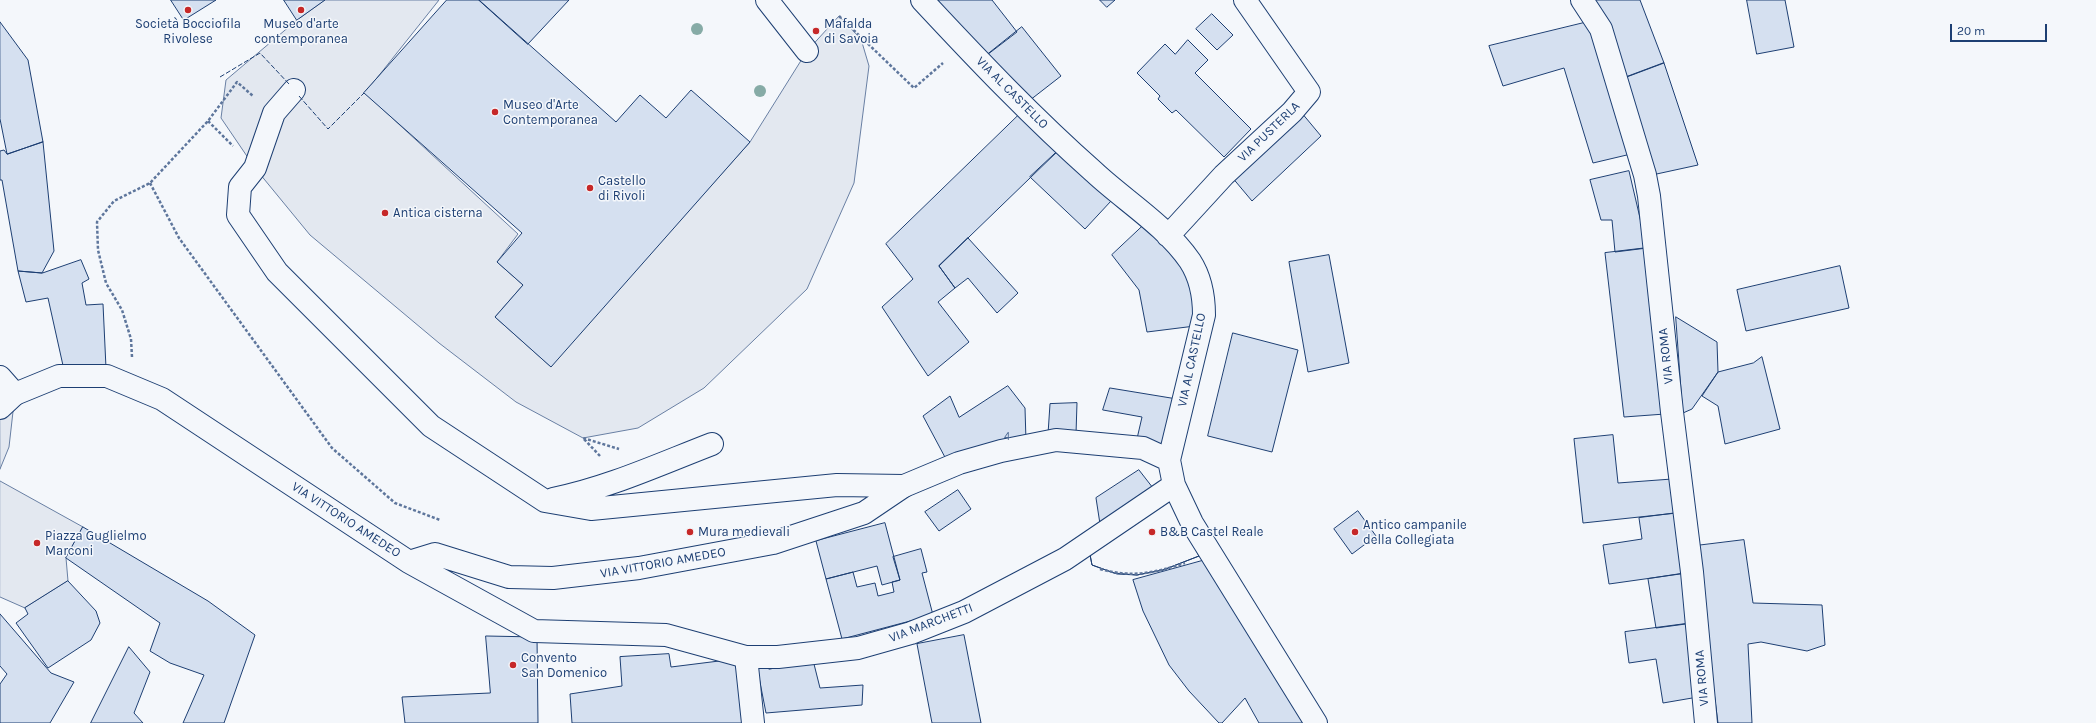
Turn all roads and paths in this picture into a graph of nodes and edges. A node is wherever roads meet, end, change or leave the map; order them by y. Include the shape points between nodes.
1 (767, 0) edge
2 (922, 0) edge
3 (1245, 0) edge
4 (1582, 0) edge
5 (839, 16) dead end
6 (965, 46) junction
7 (807, 52) dead end
8 (294, 90) dead end
9 (274, 113) junction
10 (150, 183) junction
11 (1168, 236) junction
12 (0, 377) edge
13 (130, 386) junction
14 (7, 401) edge
15 (712, 444) dead end
16 (623, 450) dead end
17 (1169, 460) junction
18 (603, 461) dead end
19 (1174, 485) junction
20 (904, 486) junction
21 (545, 501) junction
22 (440, 520) dead end
23 (1210, 550) junction
24 (1065, 559) junction
25 (409, 562) junction
26 (746, 657) junction
27 (753, 723) edge
28 (1316, 723) edge
29 (1706, 723) edge

1 - 7 street
2 - 6 street, VIA AL CASTELLO
3 - 11 street, VIA PUSTERLA via 1309,92 1292,112 1224,175
4 - 29 street, VIA ROMA via 1601,29 1649,196 1692,572
5 - 6 path via 914,88
6 - 11 street, VIA AL CASTELLO via 1093,172
8 - 9 street
9 - 10 path via 237,82 208,121
9 - 21 street, VIA VITTORIO AMEDEO via 255,168 240,187 238,215 277,272 431,426
10 - 13 path via 114,201 97,222 98,250 106,283 122,310 131,339 133,365
10 - 22 path via 179,238 332,448 395,503
11 - 17 street, VIA AL CASTELLO via 1189,259 1198,274 1204,296 1204,315
12 - 14 street
13 - 14 street, VIA VITTORIO AMEDEO via 107,376 59,376
13 - 25 street, VIA VITTORIO AMEDEO via 162,400
15 - 21 street via 621,479
16 - 18 path via 583,438
17 - 19 street, VIA AL CASTELLO
17 - 20 street, VIA VITTORIO AMEDEO via 1143,448 1056,440 959,463
19 - 23 street, VIA AL CASTELLO via 1192,523
19 - 24 street, VIA MARCHETTI
20 - 21 street, VIA VITTORIO AMEDEO via 837,485 591,509
20 - 25 street, VIA VITTORIO AMEDEO via 864,513 774,543 639,568 553,578 509,577 436,554
23 - 24 path via 1186,563 1138,575 1117,574
23 - 28 street, VIA AL CASTELLO
24 - 26 street, VIA MARCHETTI via 964,612 911,633 858,648 778,657
25 - 26 street, VIA MARCHETTI via 534,631 666,635
26 - 27 street

